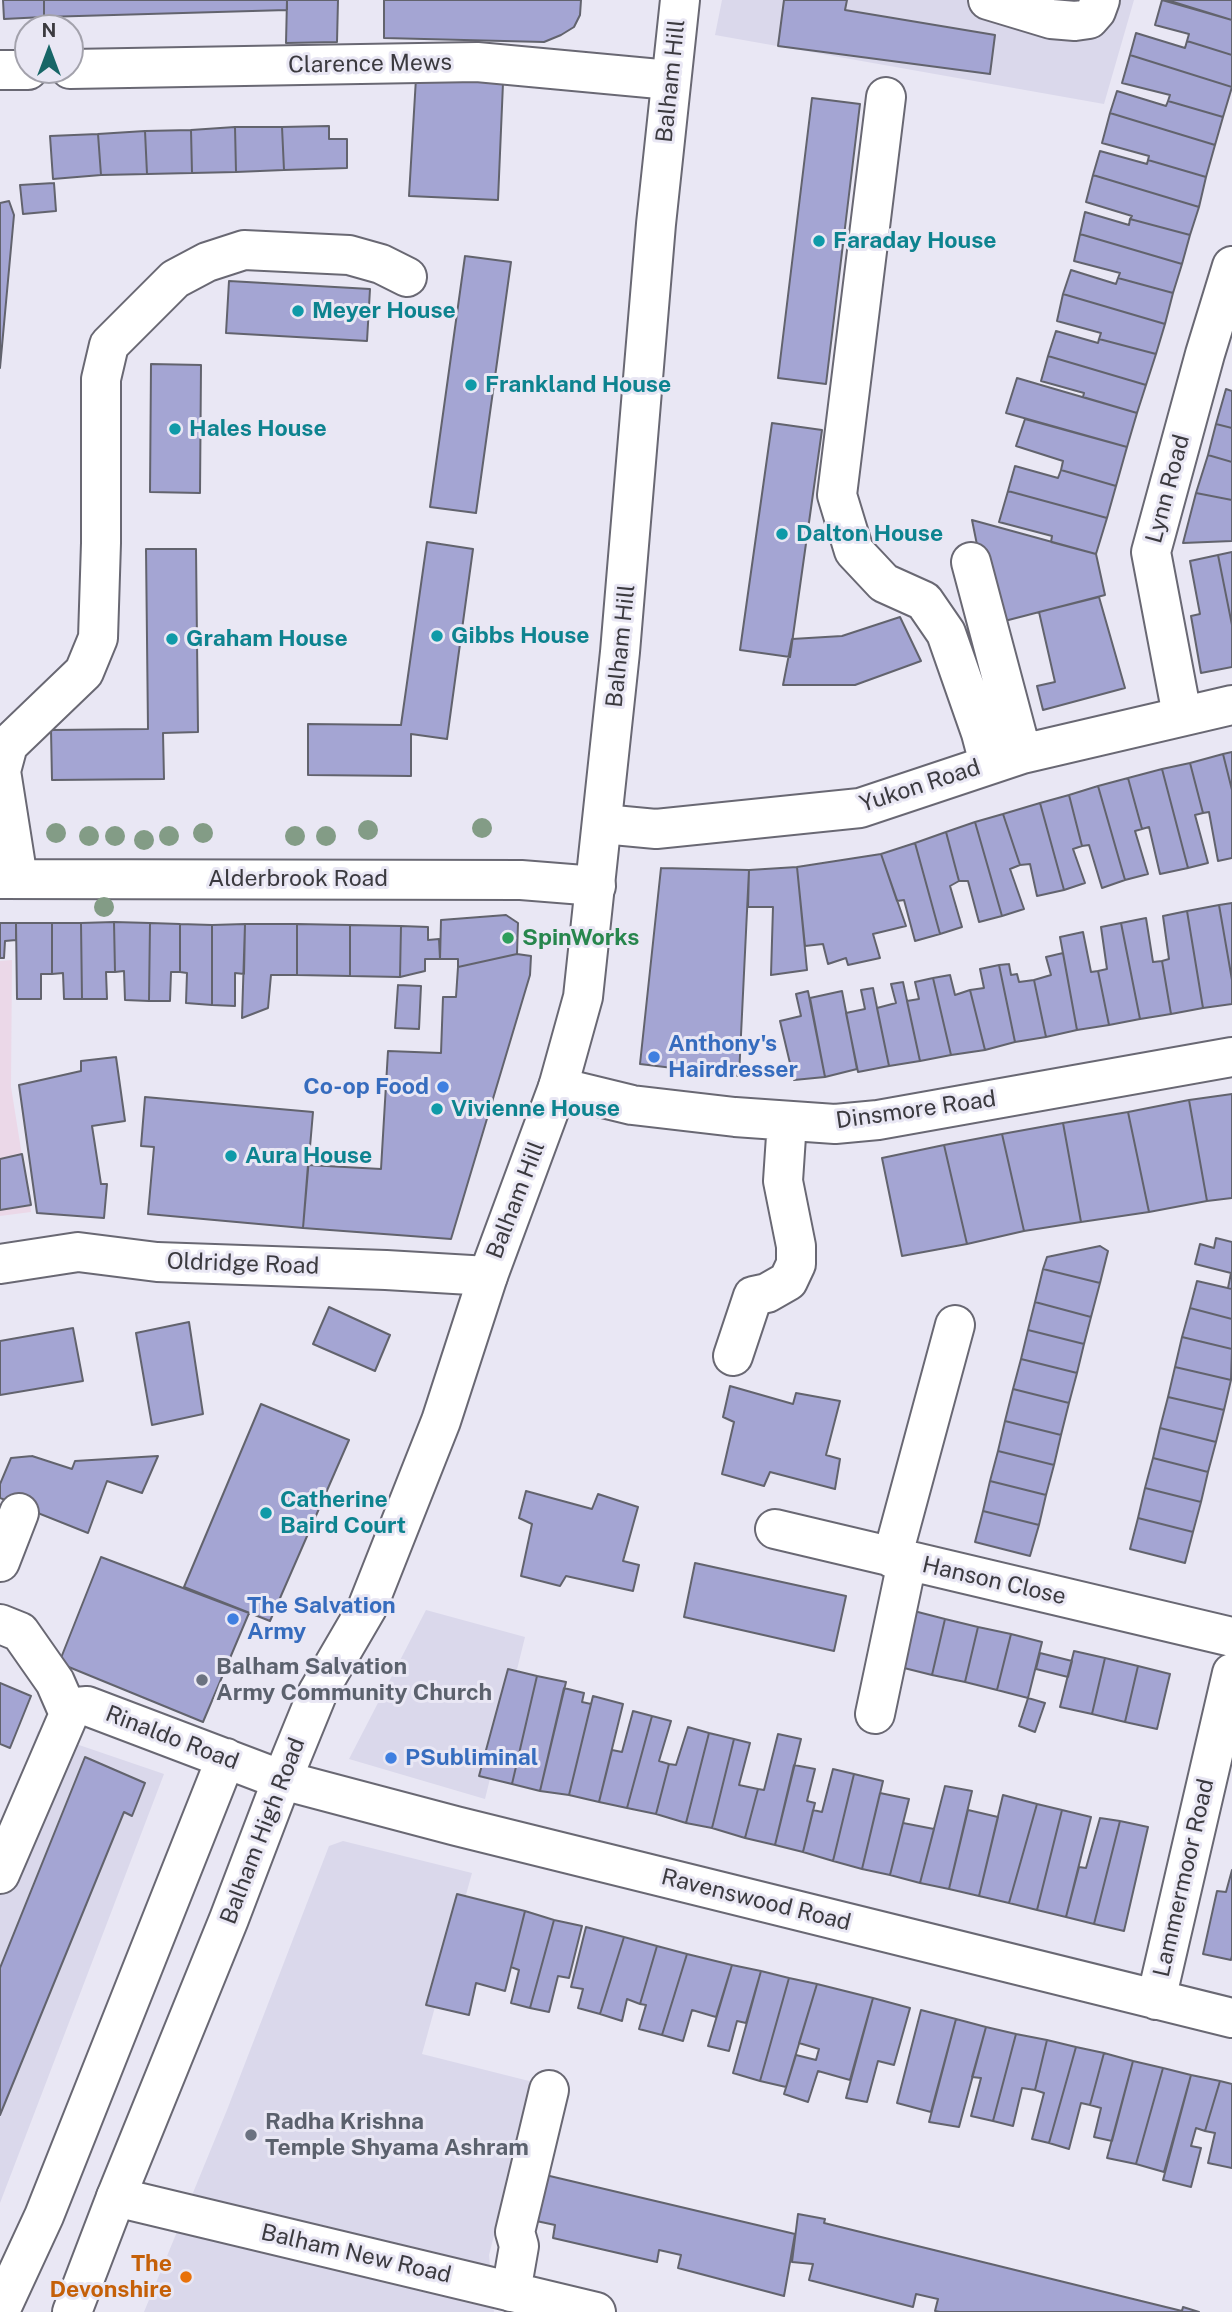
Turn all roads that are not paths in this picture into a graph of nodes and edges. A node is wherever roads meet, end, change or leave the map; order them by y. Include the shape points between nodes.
1 (680, 0) edge
2 (988, 0) edge
3 (1100, 0) edge
4 (84, 69) edge
5 (670, 80) junction
6 (886, 97) dead end
7 (1232, 266) edge
8 (407, 277) dead end
9 (971, 562) dead end
10 (1232, 705) edge
11 (1182, 715) junction
12 (1006, 758) junction
13 (603, 824) junction
14 (9, 879) edge
15 (596, 886) junction
16 (1232, 1057) edge
17 (558, 1087) junction
18 (788, 1121) junction
19 (0, 1264) edge
20 (488, 1276) junction
21 (955, 1325) dead end
22 (733, 1356) dead end
23 (19, 1513) dead end
24 (775, 1529) dead end
25 (900, 1560) junction
26 (0, 1562) edge
27 (10, 1628) edge
28 (1232, 1637) edge
29 (1232, 1673) edge
30 (69, 1714) junction
31 (875, 1714) dead end
32 (226, 1758) junction
33 (282, 1780) junction
34 (0, 1874) edge
35 (1156, 2000) junction
36 (1232, 2018) edge
37 (550, 2090) dead end
38 (116, 2197) junction
39 (512, 2292) junction
40 (0, 2311) edge
41 (72, 2312) edge
42 (596, 2312) edge

1 - 5 main road, Balham Hill
2 - 3 main road via 1051,19 1075,21 1089,19
4 - 5 main road, Clarence Mews via 477,62
5 - 13 main road, Balham Hill
6 - 12 main road via 837,495 854,551 884,583 923,601 946,633
7 - 11 main road, Lynn Road via 1151,552
8 - 14 main road via 348,255 244,250 175,279 109,345 101,379 98,638 84,672 8,745 1,771
9 - 12 main road
10 - 11 main road, Yukon Road
11 - 12 main road, Yukon Road
12 - 13 main road, Yukon Road via 860,808 656,829
13 - 15 main road, Balham Hill
14 - 15 main road, Alderbrook Road via 521,880
15 - 17 main road, Balham Hill via 583,997
16 - 18 main road, Dinsmore Road via 878,1119 835,1124
17 - 18 main road, Dinsmore Road via 632,1105
17 - 20 main road, Balham Hill
18 - 22 main road via 783,1181 796,1264 788,1281 753,1296
19 - 20 main road, Oldridge Road via 78,1252 157,1262
20 - 33 main road, Balham High Road via 441,1421 367,1608 318,1692
21 - 25 main road, Hanson Close
23 - 26 main road
24 - 25 main road
25 - 28 main road, Hanson Close
25 - 31 main road, Hanson Close
27 - 30 main road via 55,1682
29 - 35 main road, Lammermoor Road
30 - 32 main road, Rinaldo Road via 75,1707 87,1706
30 - 34 main road
32 - 33 main road, Rinaldo Road
32 - 40 main road via 44,2216
33 - 35 main road, Ravenswood Road
33 - 38 main road, Balham High Road
35 - 36 main road, Ravenswood Road
37 - 39 main road via 515,2232 519,2246
38 - 39 main road, Balham New Road
38 - 41 main road, Balham High Road
39 - 42 main road, Balham New Road

